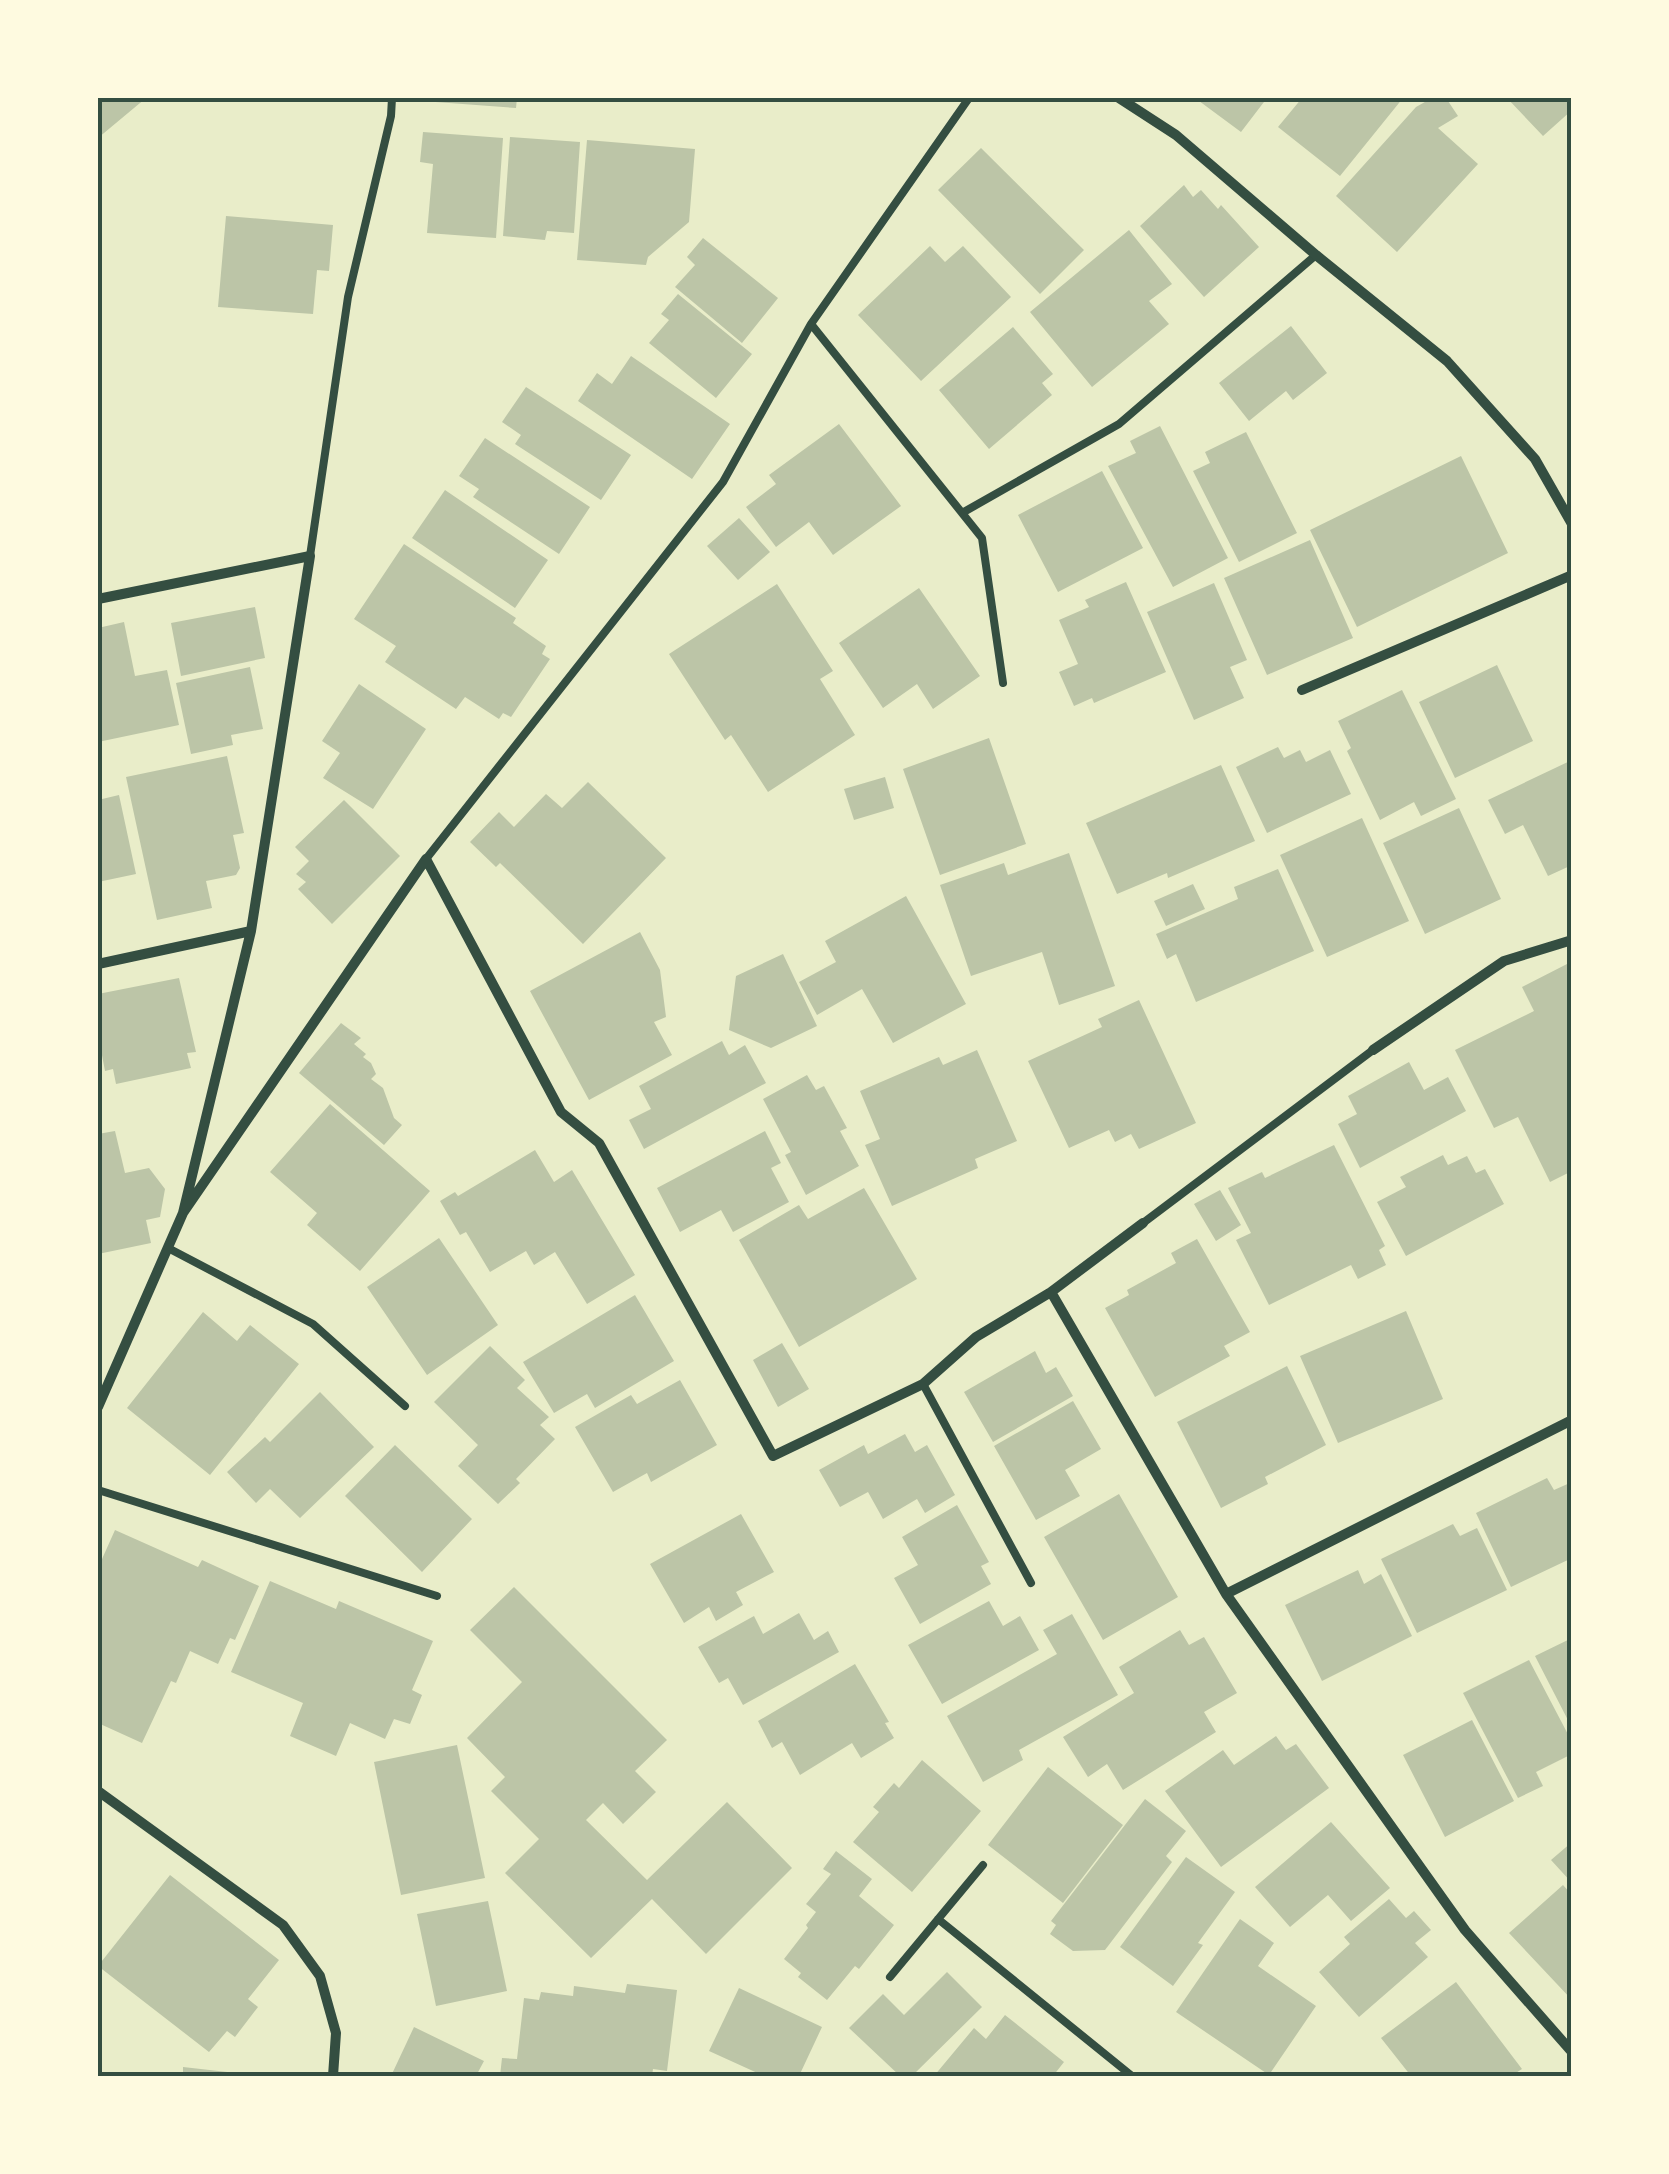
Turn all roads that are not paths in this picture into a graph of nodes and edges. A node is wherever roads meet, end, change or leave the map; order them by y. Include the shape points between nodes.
1 (392, 98) edge
2 (969, 98) edge
3 (1119, 98) edge
4 (1316, 256) junction
5 (811, 324) junction
6 (962, 513) junction
7 (1572, 524) edge
8 (310, 556) junction
9 (1572, 574) edge
10 (98, 599) edge
11 (1004, 683) dead end
12 (1302, 690) dead end
13 (426, 859) junction
14 (251, 931) junction
15 (1572, 940) edge
16 (98, 964) edge
17 (1372, 1050) joint
18 (183, 1213) junction
19 (1143, 1223) joint
20 (168, 1248) junction
21 (1051, 1292) junction
22 (924, 1384) junction
23 (98, 1406) edge
24 (406, 1406) dead end
25 (1572, 1420) edge
26 (98, 1490) edge
27 (1031, 1583) dead end
28 (1226, 1594) junction
29 (437, 1596) dead end
30 (98, 1790) edge
31 (984, 1865) dead end
32 (938, 1919) junction
33 (890, 1978) dead end
34 (1572, 2052) edge
35 (333, 2076) edge
36 (1132, 2076) edge

1 - 8 lane via 348,297
2 - 5 lane
3 - 4 street via 1176,135
4 - 6 lane via 1118,424
4 - 7 street via 1447,361 1534,459
5 - 6 lane
5 - 13 lane via 722,482
6 - 11 lane via 982,538
8 - 10 street
8 - 14 street
9 - 12 street
13 - 18 street
13 - 22 street via 561,1112 598,1142 774,1456
14 - 16 street
14 - 18 street
15 - 17 street via 1504,961
17 - 19 lane
18 - 20 street
19 - 21 street
20 - 23 street
20 - 24 lane via 314,1324
21 - 22 street via 976,1337
21 - 28 street
22 - 27 lane
25 - 28 street
26 - 29 lane
28 - 34 street via 1465,1930
30 - 35 street via 283,1926 320,1976 336,2033
31 - 32 lane
32 - 33 lane
32 - 36 lane

